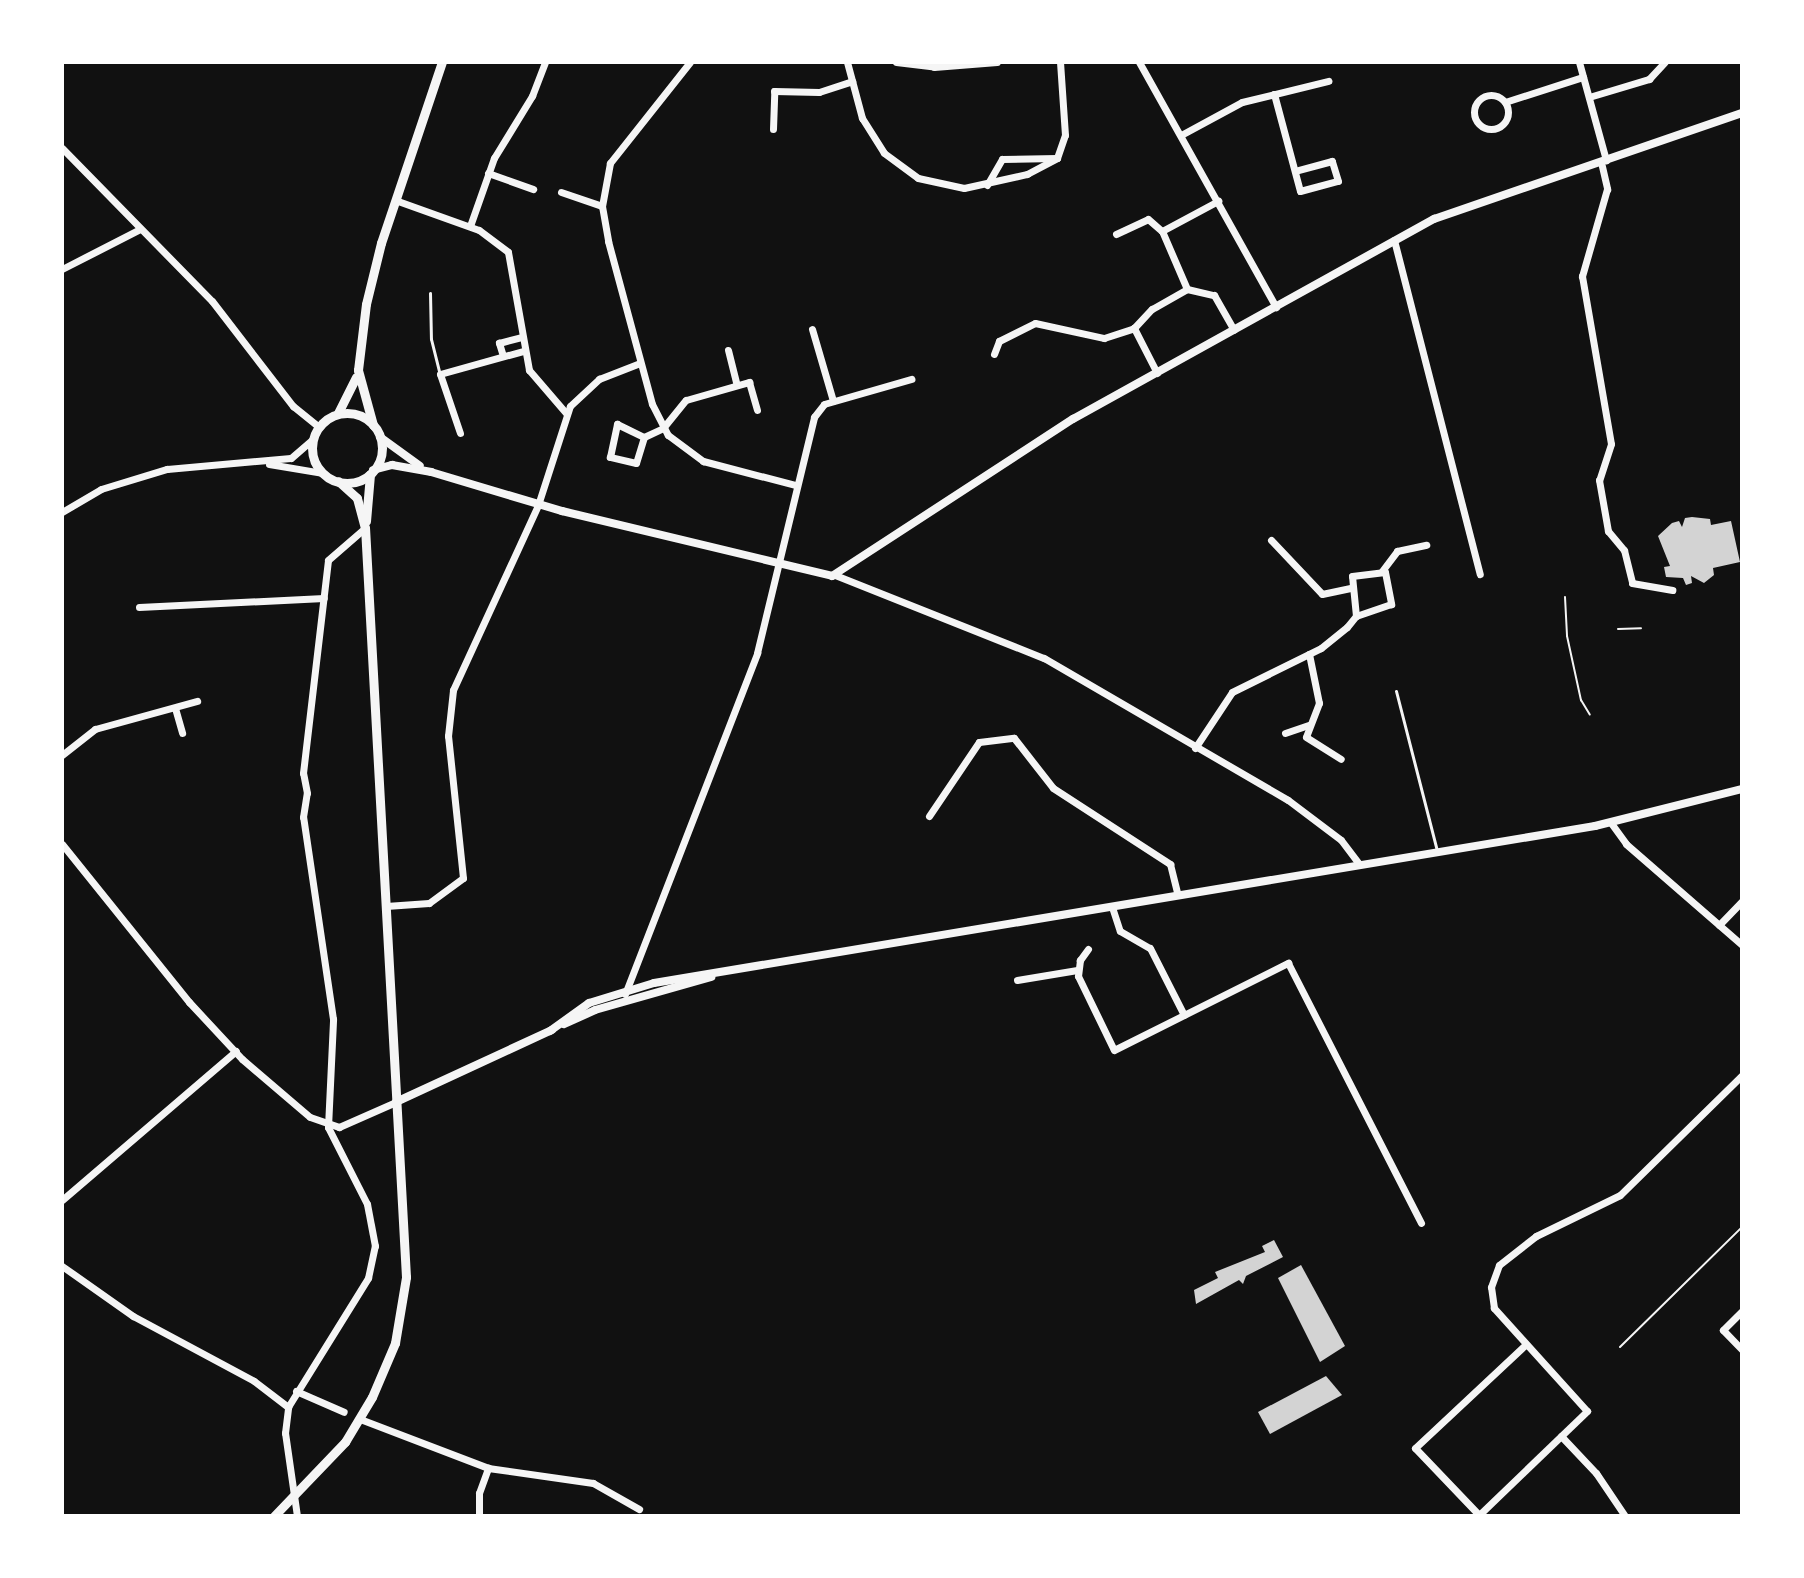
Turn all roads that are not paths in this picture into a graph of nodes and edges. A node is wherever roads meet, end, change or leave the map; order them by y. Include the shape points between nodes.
1 (442, 62) edge
2 (545, 62) edge
3 (690, 62) edge
4 (847, 62) edge
5 (896, 62) edge
6 (997, 62) edge
7 (1060, 62) edge
8 (1139, 62) edge
9 (1579, 62) edge
10 (1665, 62) edge
11 (1583, 77) junction
12 (852, 81) junction
13 (1328, 81) dead end
14 (1274, 94) junction
15 (1589, 97) junction
16 (1505, 102) junction
17 (1742, 113) edge
18 (773, 129) dead end
19 (1181, 135) junction
20 (62, 148) edge
21 (1057, 158) junction
22 (1603, 161) junction
23 (1295, 171) junction
24 (488, 173) junction
25 (987, 185) junction
26 (533, 189) dead end
27 (561, 192) dead end
28 (395, 200) junction
29 (1218, 201) junction
30 (602, 206) junction
31 (470, 226) junction
32 (140, 229) junction
33 (1162, 231) junction
34 (1116, 234) dead end
35 (1394, 240) junction
36 (62, 269) edge
37 (1187, 289) junction
38 (430, 293) dead end
39 (1276, 307) junction
40 (1134, 328) junction
41 (812, 329) dead end
42 (1234, 330) junction
43 (521, 337) junction
44 (728, 350) dead end
45 (523, 351) junction
46 (994, 354) dead end
47 (503, 356) junction
48 (640, 363) junction
49 (358, 370) junction
50 (1157, 373) junction
51 (440, 374) junction
52 (911, 379) dead end
53 (737, 385) junction
54 (833, 401) junction
55 (757, 410) dead end
56 (566, 413) junction
57 (337, 414) junction
58 (373, 425) junction
59 (319, 427) junction
60 (663, 428) junction
61 (460, 433) dead end
62 (380, 437) junction
63 (644, 437) junction
64 (314, 438) junction
65 (239, 462) junction
66 (372, 472) junction
67 (431, 472) junction
68 (323, 473) junction
69 (338, 481) junction
70 (795, 485) junction
71 (538, 505) junction
72 (62, 512) edge
73 (365, 528) junction
74 (1271, 540) dead end
75 (1426, 545) dead end
76 (780, 562) junction
77 (1382, 571) junction
78 (1480, 574) dead end
79 (835, 575) junction
80 (1350, 588) junction
81 (1672, 590) dead end
82 (324, 598) junction
83 (139, 607) dead end
84 (1356, 616) junction
85 (1309, 654) junction
86 (1396, 691) dead end
87 (197, 701) dead end
88 (175, 708) junction
89 (1308, 725) junction
90 (182, 733) dead end
91 (1285, 733) dead end
92 (1195, 748) junction
93 (62, 755) edge
94 (1341, 759) dead end
95 (1742, 789) edge
96 (929, 816) dead end
97 (1611, 823) junction
98 (62, 844) edge
99 (1437, 851) junction
100 (1359, 864) junction
101 (1178, 895) junction
102 (1742, 901) edge
103 (386, 906) junction
104 (1112, 907) junction
105 (1719, 925) junction
106 (1742, 945) edge
107 (1088, 949) dead end
108 (1077, 970) junction
109 (723, 973) junction
110 (1017, 980) dead end
111 (625, 989) junction
112 (625, 1004) junction
113 (1184, 1015) junction
114 (550, 1031) junction
115 (236, 1051) junction
116 (1742, 1075) edge
117 (396, 1102) junction
118 (328, 1127) junction
119 (62, 1200) edge
120 (1421, 1223) dead end
121 (62, 1266) edge
122 (1742, 1311) edge
123 (1525, 1345) junction
124 (1742, 1350) edge
125 (296, 1391) junction
126 (288, 1407) junction
127 (344, 1412) dead end
128 (360, 1419) junction
129 (1561, 1436) junction
130 (488, 1468) junction
131 (294, 1496) junction
132 (639, 1509) dead end
133 (274, 1516) edge
134 (297, 1516) edge
135 (479, 1516) edge
136 (1479, 1516) edge
137 (1625, 1516) edge

1 - 28 main road
2 - 24 street
3 - 30 street via 618,147 607,171
4 - 12 street
5 - 6 street via 934,67
7 - 21 street via 1065,135
8 - 19 street
9 - 11 street
10 - 15 street via 1649,79
11 - 15 street
11 - 16 street
12 - 18 street via 819,92 774,91
12 - 25 street via 869,133 894,163 938,185
13 - 14 street
14 - 19 street via 1234,105
14 - 23 street
15 - 22 street
16 - 16 street via 1490,95 1479,99 1476,120 1484,128 1500,127 1507,118
17 - 22 street
19 - 29 street
20 - 32 street
21 - 25 street via 1038,170
21 - 25 street via 1002,159
22 - 35 street via 1465,205
22 - 81 street via 1607,189 1582,276 1611,444 1599,480 1608,531 1624,550 1632,583
23 - 23 street via 1300,191 1338,181 1332,161
24 - 26 street
24 - 31 street
27 - 30 street
28 - 31 street
28 - 49 main road via 370,285
29 - 33 street
29 - 39 street
30 - 48 street
31 - 43 street via 496,240 512,258
32 - 36 street
32 - 59 street via 212,301 293,406
33 - 34 street via 1148,219
33 - 37 street
35 - 39 street
35 - 78 street
37 - 40 street via 1152,309
37 - 42 street via 1214,295
38 - 51 lane via 431,339
39 - 42 street
40 - 46 street via 1104,338 1035,323 999,341
40 - 50 street
41 - 54 street
42 - 50 street
43 - 45 street
43 - 47 street via 499,343
44 - 53 street
45 - 47 street
45 - 56 street via 537,385
47 - 51 street
48 - 56 street via 587,387
48 - 60 street
49 - 57 main road via 350,398
49 - 58 main road
50 - 79 street via 1025,449
51 - 61 street
52 - 54 street
53 - 55 street via 749,382
53 - 60 street via 686,400
54 - 70 street via 814,417
56 - 71 street
57 - 58 main road via 356,414
57 - 59 main road
58 - 62 main road
59 - 64 main road
60 - 63 street
60 - 70 street via 695,457
62 - 66 main road via 381,455
62 - 67 street via 395,453
63 - 63 street via 636,463 610,457 617,424
64 - 65 street via 296,456
64 - 68 main road via 313,455
65 - 68 street
65 - 72 street via 167,469 101,489
66 - 67 street via 392,465
66 - 69 main road via 355,481
66 - 73 main road
67 - 71 street
68 - 69 main road
69 - 73 main road via 354,493
70 - 76 street
71 - 76 street
71 - 103 street via 451,699 448,736 463,878 429,903
73 - 82 street via 329,557
73 - 103 main road
74 - 80 street via 1322,594
75 - 77 street via 1397,551
76 - 79 street
76 - 111 street via 757,653
77 - 80 street via 1355,574
77 - 84 street via 1391,604
79 - 92 street via 1037,654
80 - 84 street
82 - 83 street
82 - 118 street via 303,773 303,817 333,1019
84 - 85 street via 1332,641
85 - 89 street via 1319,703
85 - 92 street via 1232,692
86 - 99 lane
87 - 88 street
88 - 90 street
88 - 93 street via 95,729
89 - 91 street
89 - 94 street via 1309,741
92 - 100 street via 1302,809 1341,840
95 - 97 street
96 - 101 street via 979,742 1014,738 1053,788 1170,864
97 - 99 street
97 - 105 street via 1626,844
98 - 115 street via 140,946
99 - 100 street
100 - 101 street
101 - 104 street
102 - 105 street
103 - 117 main road
104 - 109 street
104 - 113 street via 1119,930 1150,948
105 - 106 street
107 - 108 street
108 - 110 street
108 - 113 street via 1114,1050
109 - 111 street
109 - 112 street
111 - 112 street
111 - 114 street via 581,1008
112 - 114 street via 595,1010
113 - 120 street via 1288,963
114 - 117 street
115 - 118 street
115 - 119 street
116 - 123 street via 1620,1195 1536,1236 1499,1265 1491,1287 1494,1308
117 - 118 street via 343,1126
117 - 128 main road via 406,1287 395,1343
118 - 125 street via 367,1204 375,1246 368,1278
121 - 126 street via 133,1316 254,1381
122 - 124 street via 1723,1330
123 - 129 street via 1587,1411
123 - 136 street via 1415,1448
125 - 126 street
125 - 127 street
126 - 131 street via 285,1433
128 - 130 street
128 - 131 main road
129 - 136 street
129 - 137 street via 1596,1473
130 - 132 street via 584,1480
130 - 135 street via 479,1493
131 - 133 main road
131 - 134 street

